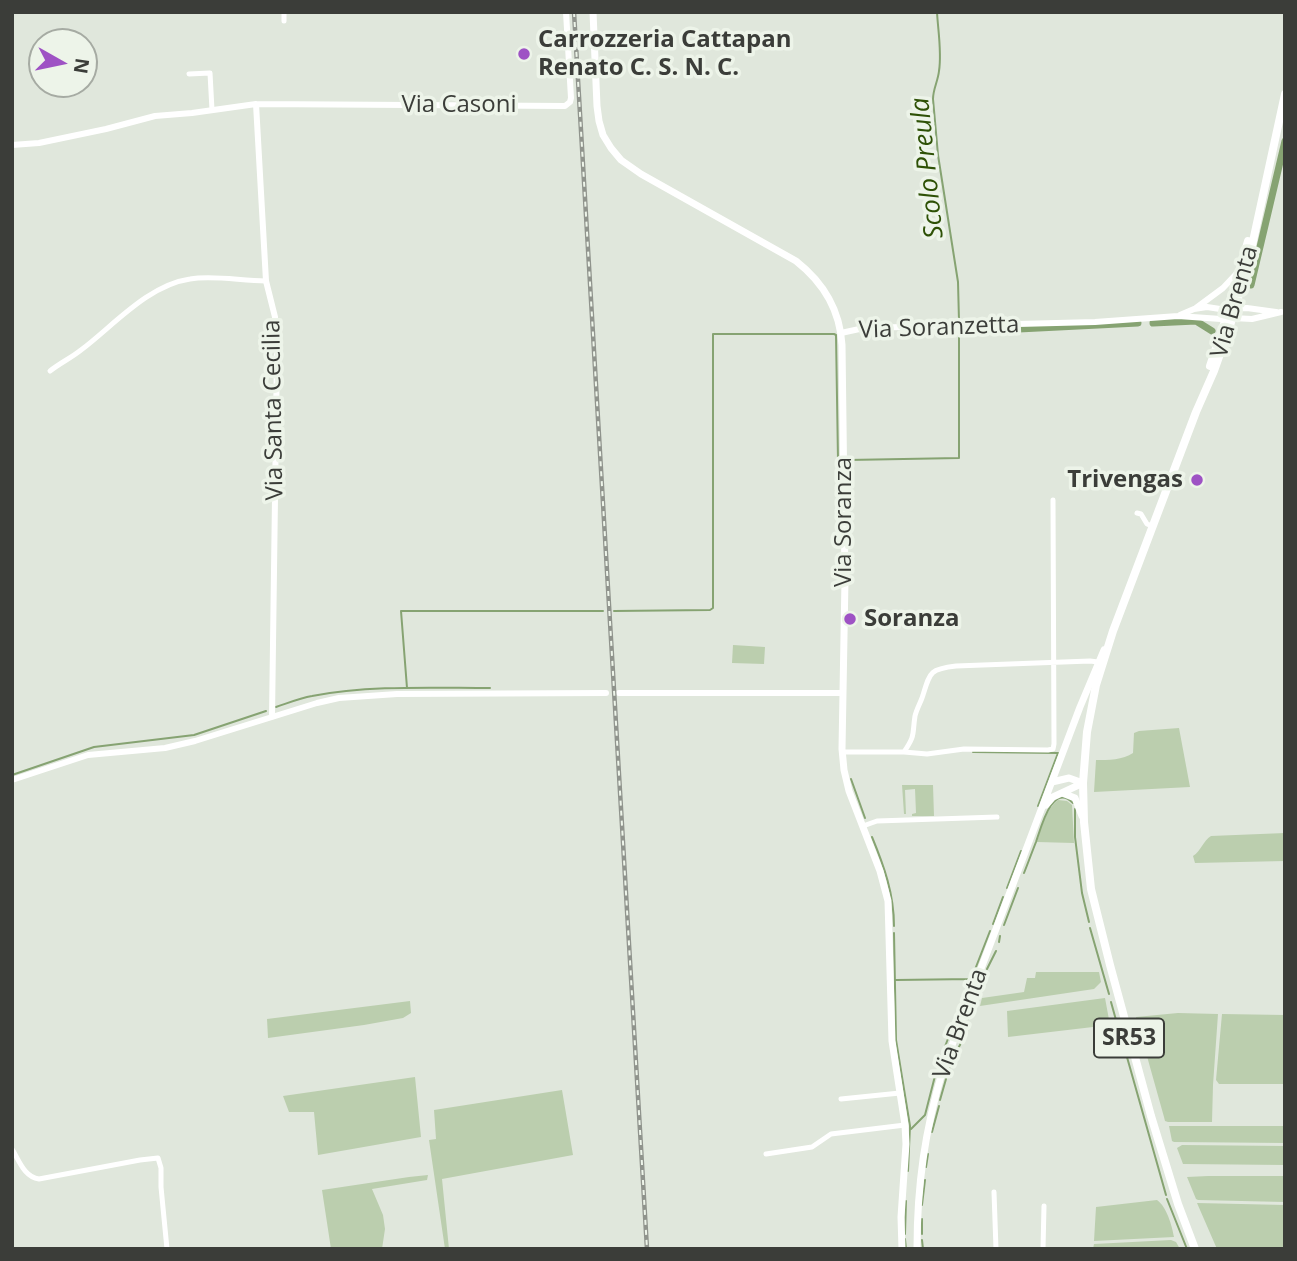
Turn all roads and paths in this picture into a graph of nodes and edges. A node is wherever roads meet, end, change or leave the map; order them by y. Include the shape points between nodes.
1 (284, 12) edge
2 (566, 12) edge
3 (593, 12) edge
4 (284, 21) dead end
5 (189, 74) dead end
6 (1285, 94) edge
7 (256, 104) junction
8 (212, 110) junction
9 (12, 145) edge
10 (1264, 188) junction
11 (1245, 253) junction
12 (1241, 267) junction
13 (266, 281) junction
14 (1240, 291) junction
15 (1194, 309) junction
16 (1253, 309) junction
17 (1283, 312) edge
18 (1231, 313) junction
19 (1178, 316) junction
20 (1207, 319) junction
21 (841, 333) junction
22 (1220, 336) junction
23 (50, 371) dead end
24 (1196, 412) junction
25 (1053, 500) dead end
26 (1137, 513) dead end
27 (1152, 526) junction
28 (1112, 631) junction
29 (1098, 662) junction
30 (1054, 663) junction
31 (620, 693) dead end
32 (843, 693) junction
33 (606, 694) dead end
34 (272, 717) junction
35 (842, 752) junction
36 (904, 752) junction
37 (12, 780) edge
38 (1052, 782) junction
39 (1083, 783) junction
40 (1062, 792) junction
41 (1043, 808) junction
42 (997, 817) dead end
43 (1084, 822) junction
44 (863, 826) junction
45 (900, 1093) junction
46 (841, 1099) dead end
47 (905, 1125) junction
48 (12, 1149) edge
49 (766, 1154) dead end
50 (994, 1192) dead end
51 (1044, 1206) dead end
52 (167, 1249) edge
53 (902, 1249) edge
54 (917, 1249) edge
55 (996, 1249) edge
56 (1043, 1249) edge
57 (1195, 1249) edge

1 - 4 street
2 - 7 street, Via Casoni via 571,98 565,106
3 - 21 main road, Via Soranzetta via 597,106 611,148 640,174 796,261 823,287
5 - 8 street via 211,73
6 - 10 main road, Via Brenta / SR53
7 - 8 street
7 - 13 street, Via Santa Cecilia
8 - 9 street via 155,116
10 - 11 main road, Via Brenta / SR53
10 - 14 main road, Via Brenta / SR53
11 - 12 main road, Via Brenta / SR53
11 - 18 main road
12 - 15 street via 1223,288
12 - 18 main road, Via Brenta / SR53
13 - 23 street via 196,278 174,283 140,302
13 - 34 street, Via Santa Cecilia via 277,351
14 - 16 street
14 - 18 main road, Via Brenta / SR53
15 - 18 street, Via Soranzetta
15 - 19 street, Via Soranzetta
16 - 17 street
16 - 18 street
17 - 18 street via 1252,319
18 - 20 street, Via Soranzetta
18 - 22 main road, Via Brenta / SR53
18 - 24 main road, Via Brenta / SR53
19 - 20 street, Via Soranzetta
19 - 21 street, Via Soranzetta via 864,328
20 - 22 street
21 - 32 main road, Via Soranza
22 - 24 main road, Via Brenta / SR53
24 - 27 main road, Via Brenta / SR53
25 - 30 street
26 - 27 street
27 - 28 main road, Via Brenta / SR53
28 - 29 main road, Via Brenta
28 - 39 main road, SR53 via 1091,706
29 - 30 street
29 - 38 main road, Via Brenta
30 - 36 street via 956,666 931,673 916,712 912,740
30 - 36 street via 1053,749
31 - 32 street
32 - 35 main road, Via Soranza
33 - 34 street via 366,695 322,701
34 - 37 street via 191,742 88,755
35 - 36 street
35 - 44 main road, Via Soranza via 846,781
38 - 39 main road via 1069,778
38 - 41 main road, Via Brenta
39 - 40 main road, Via Brenta
39 - 43 main road, SR53
40 - 41 main road, Via Brenta
40 - 43 main road via 1075,798
41 - 54 main road, Via Brenta via 936,1093 920,1172
42 - 44 street via 877,821
43 - 57 main road, SR53 via 1091,889 1110,965 1171,1184
44 - 45 main road, Via Soranza via 888,901 892,1041
45 - 46 street
45 - 47 main road, Via Soranza
47 - 49 street via 831,1134 812,1147
47 - 53 main road, Via Soranza
48 - 52 street via 26,1172 38,1179 158,1158
50 - 55 street
51 - 56 street

